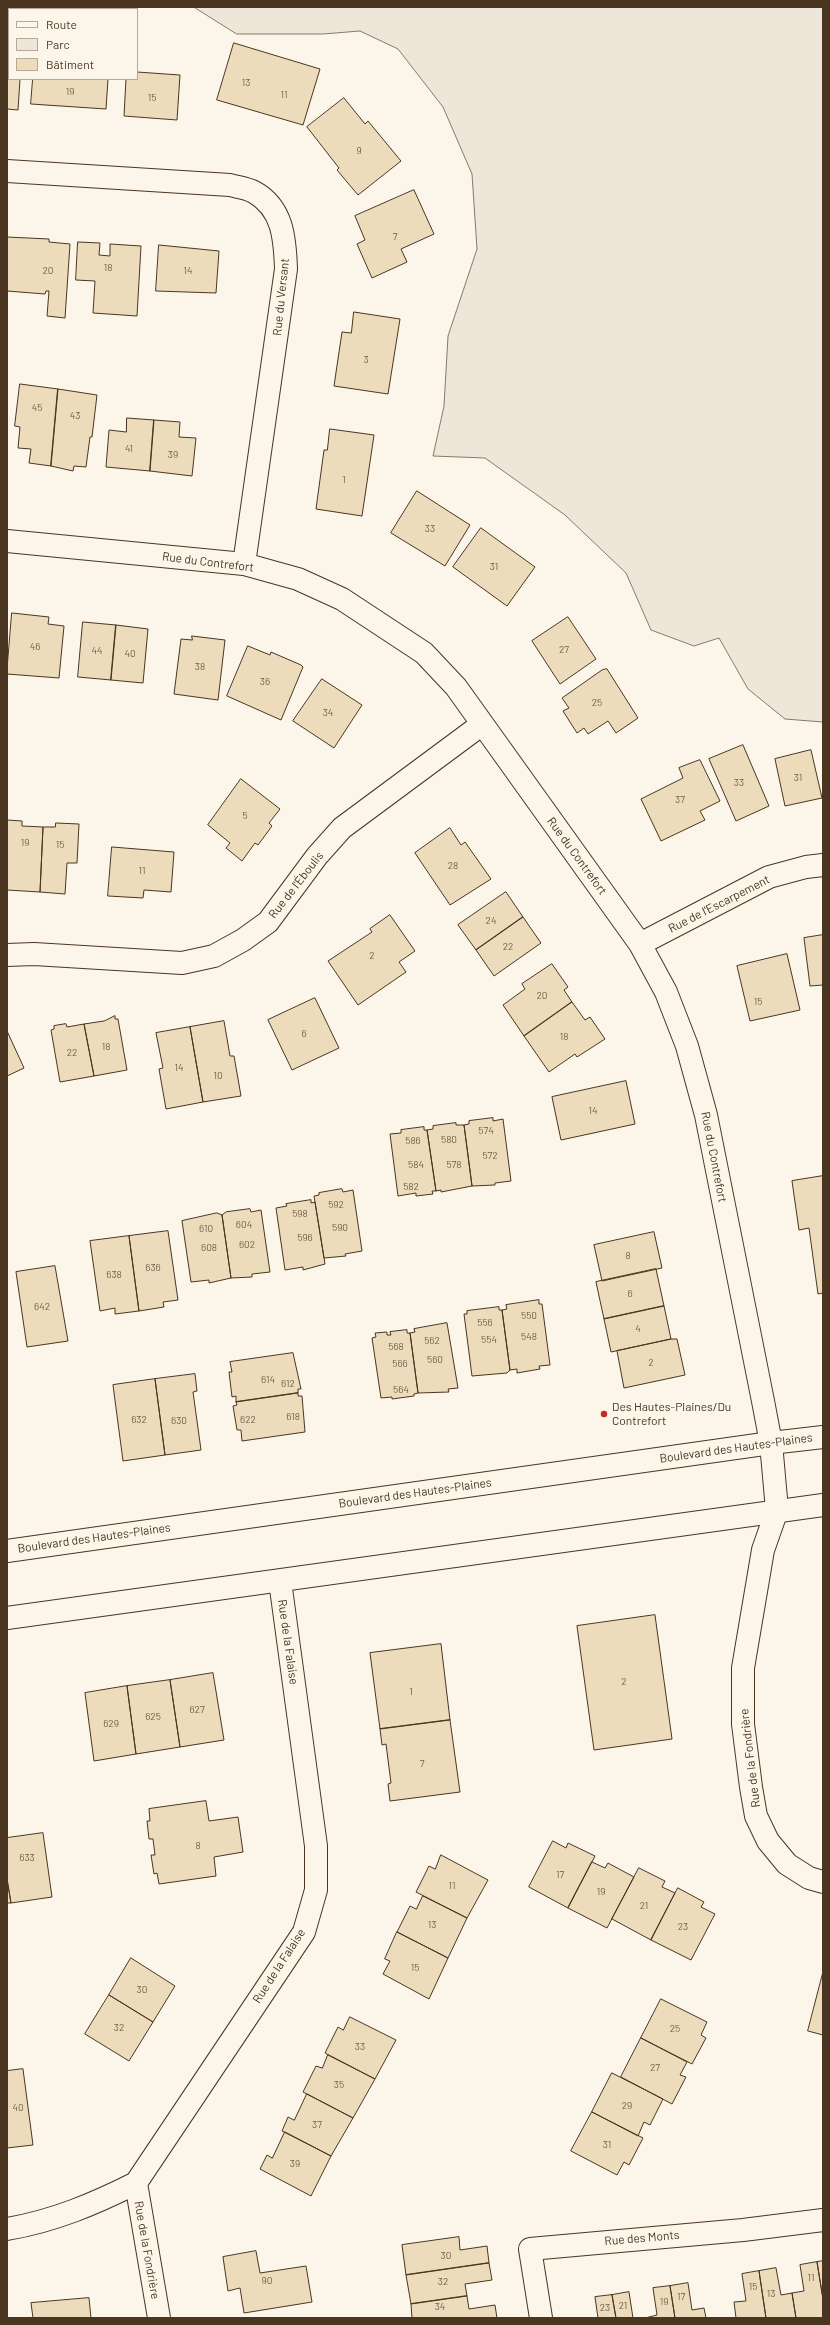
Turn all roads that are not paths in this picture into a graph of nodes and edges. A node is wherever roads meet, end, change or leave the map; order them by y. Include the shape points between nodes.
1 (7, 171) edge
2 (7, 541) edge
3 (244, 564) junction
4 (481, 725) junction
5 (823, 865) edge
6 (640, 944) junction
7 (7, 955) edge
8 (823, 1437) edge
9 (771, 1443) junction
10 (823, 1505) edge
11 (778, 1510) junction
12 (7, 1551) edge
13 (280, 1581) junction
14 (7, 1618) edge
15 (823, 1882) edge
16 (136, 2183) junction
17 (823, 2220) edge
18 (7, 2228) edge
19 (159, 2318) edge
20 (541, 2318) edge

1 - 3 street, Rue du Versant via 230,185 254,191 272,206 282,226 286,246 286,269
2 - 3 street, Rue du Contrefort
3 - 4 street, Rue du Contrefort via 298,579 342,599 382,624 424,653 456,687
4 - 6 street, Rue du Contrefort
4 - 7 street, Rue de l'Éboulis via 342,828 317,856 268,922 214,956 182,963 34,954
5 - 6 street, Rue de l'Escarpement via 769,877
6 - 9 street, Rue du Contrefort via 666,992 687,1046 706,1115
8 - 9 street, Boulevard des Hautes-Plaines
9 - 11 street, Rue du Contrefort
9 - 12 street, Boulevard des Hautes-Plaines
10 - 11 street
11 - 13 street
11 - 15 street, Rue de la Fondrière via 763,1550 743,1668 743,1724 756,1816 768,1841 787,1864 809,1878
13 - 14 street
13 - 16 street, Rue de la Falaise via 316,1846 316,1890 304,1932
16 - 18 street, Rue de la Falaise via 92,2205 54,2219
16 - 19 street, Rue de la Fondrière
17 - 20 street, Rue des Monts via 743,2230 530,2249

